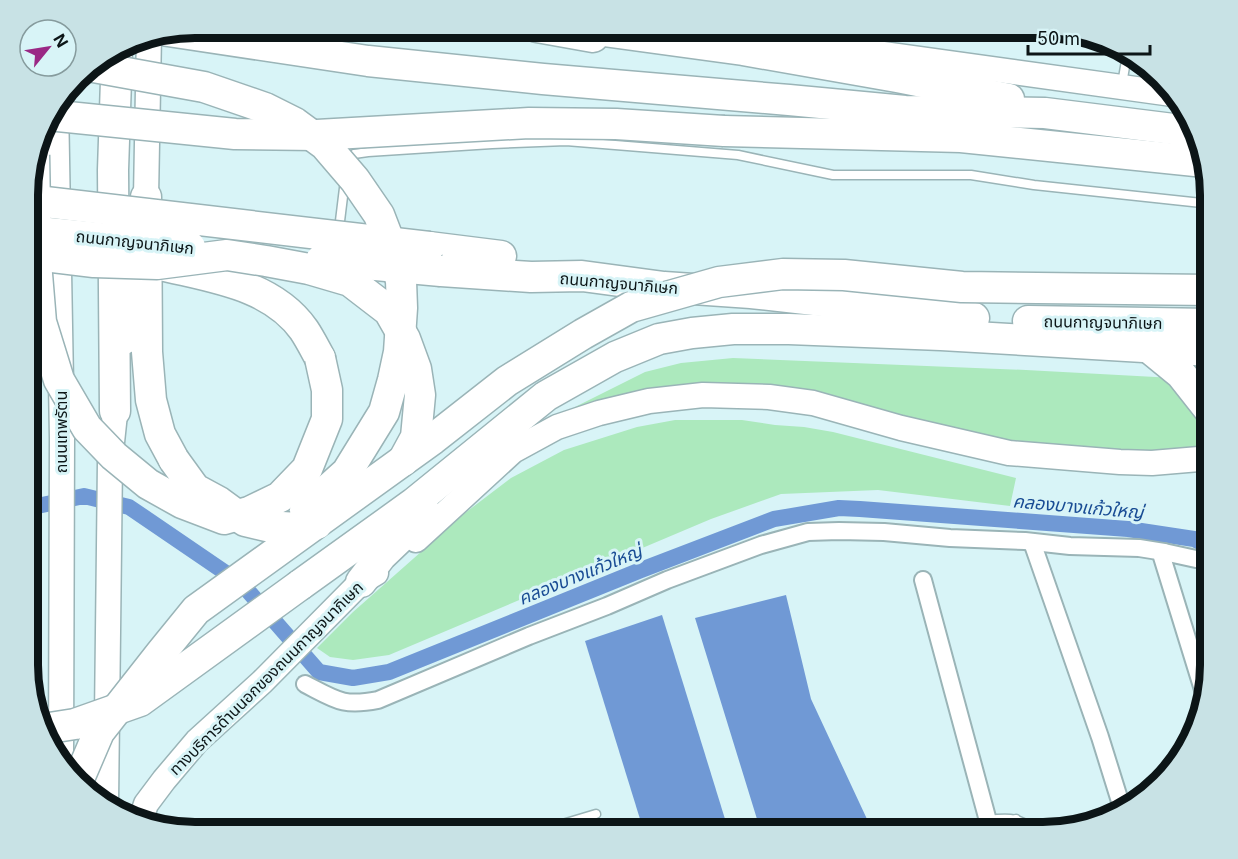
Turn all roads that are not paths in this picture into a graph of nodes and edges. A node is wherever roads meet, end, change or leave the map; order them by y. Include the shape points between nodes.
1 (215, 38) edge
2 (595, 38) edge
3 (653, 38) edge
4 (768, 38) edge
5 (149, 45) edge
6 (117, 59) edge
7 (1126, 61) edge
8 (101, 68) edge
9 (1121, 87) junction
10 (1163, 93) edge
11 (1045, 113) junction
12 (59, 116) edge
13 (56, 121) edge
14 (1182, 121) edge
15 (1186, 131) edge
16 (1196, 161) edge
17 (146, 198) junction
18 (38, 201) edge
19 (1200, 203) edge
20 (340, 221) dead end
21 (38, 232) edge
22 (38, 255) edge
23 (435, 259) junction
24 (157, 264) junction
25 (38, 286) edge
26 (1200, 290) edge
27 (1200, 324) edge
28 (1148, 347) junction
29 (1200, 350) edge
30 (546, 396) junction
31 (1200, 398) edge
32 (114, 411) junction
33 (1200, 459) edge
34 (1032, 542) junction
35 (1164, 552) junction
36 (1196, 559) dead end
37 (923, 580) dead end
38 (361, 582) junction
39 (196, 610) junction
40 (1199, 678) edge
41 (305, 684) dead end
42 (51, 728) edge
43 (99, 732) junction
44 (61, 747) edge
45 (73, 764) edge
46 (81, 774) edge
47 (106, 794) edge
48 (1120, 801) edge
49 (143, 813) edge
50 (596, 814) dead end
51 (1016, 819) junction
52 (571, 821) edge
53 (988, 822) edge
54 (998, 822) edge
55 (1017, 822) edge
56 (1022, 822) edge

1 - 11 highway via 368,61 543,79 905,111
2 - 11 highway via 933,90
3 - 14 highway via 897,76 1042,105
4 - 9 main road
5 - 17 main road
6 - 32 highway
7 - 9 lane
8 - 39 highway, bridge via 204,87 295,123 324,144 379,214 401,281 399,352 393,381 384,412 366,444 340,479
9 - 10 main road
11 - 15 highway
12 - 16 highway, bridge via 235,134 317,135 529,123 961,137
13 - 44 main road, ถนนเทพรัตน via 62,438
17 - 24 highway, bridge via 146,342 151,400 160,434 195,489 245,521 297,528 334,520 363,506 393,478 416,437 420,395 405,339 389,311 350,281 309,269 227,255
17 - 32 main road
18 - 23 highway, bridge
19 - 20 lane via 971,175 833,175 738,155 566,141 354,154 348,158
21 - 23 highway, ถนนกาญจนาภิเษก, bridge
22 - 24 highway, bridge
23 - 27 highway, ถนนกาญจนาภิเษก via 531,277 582,276 992,320
24 - 25 highway, bridge via 262,293 304,329 320,358 327,390 327,419 316,448 306,469 280,497 249,512 224,519 182,503 148,484 87,428 59,380 41,322
26 - 39 highway, bridge via 962,287 844,275 783,274 719,282 631,307 507,381
28 - 29 highway
28 - 30 highway via 941,335 733,329 659,339 615,357
28 - 31 highway via 1181,375
30 - 38 highway via 381,556
30 - 42 highway, bridge via 414,503 140,700 75,724
32 - 47 main road
33 - 38 main road, ทางบริการด้านนอกของถนนกาญจนาภิเษก via 1152,463 1009,453 813,403 769,397 703,395 648,401 557,427 513,451 389,565
34 - 35 street
34 - 41 street via 884,532 808,532 667,580 378,700 345,703
34 - 48 street
35 - 36 street
35 - 40 street via 1162,557
37 - 53 street
38 - 49 main road, ทางบริการด้านนอกของถนนกาญจนาภิเษก via 197,741
39 - 43 highway, bridge
43 - 45 highway, bridge
43 - 46 highway, bridge
50 - 52 lane
51 - 54 lane
51 - 55 lane
51 - 56 lane

